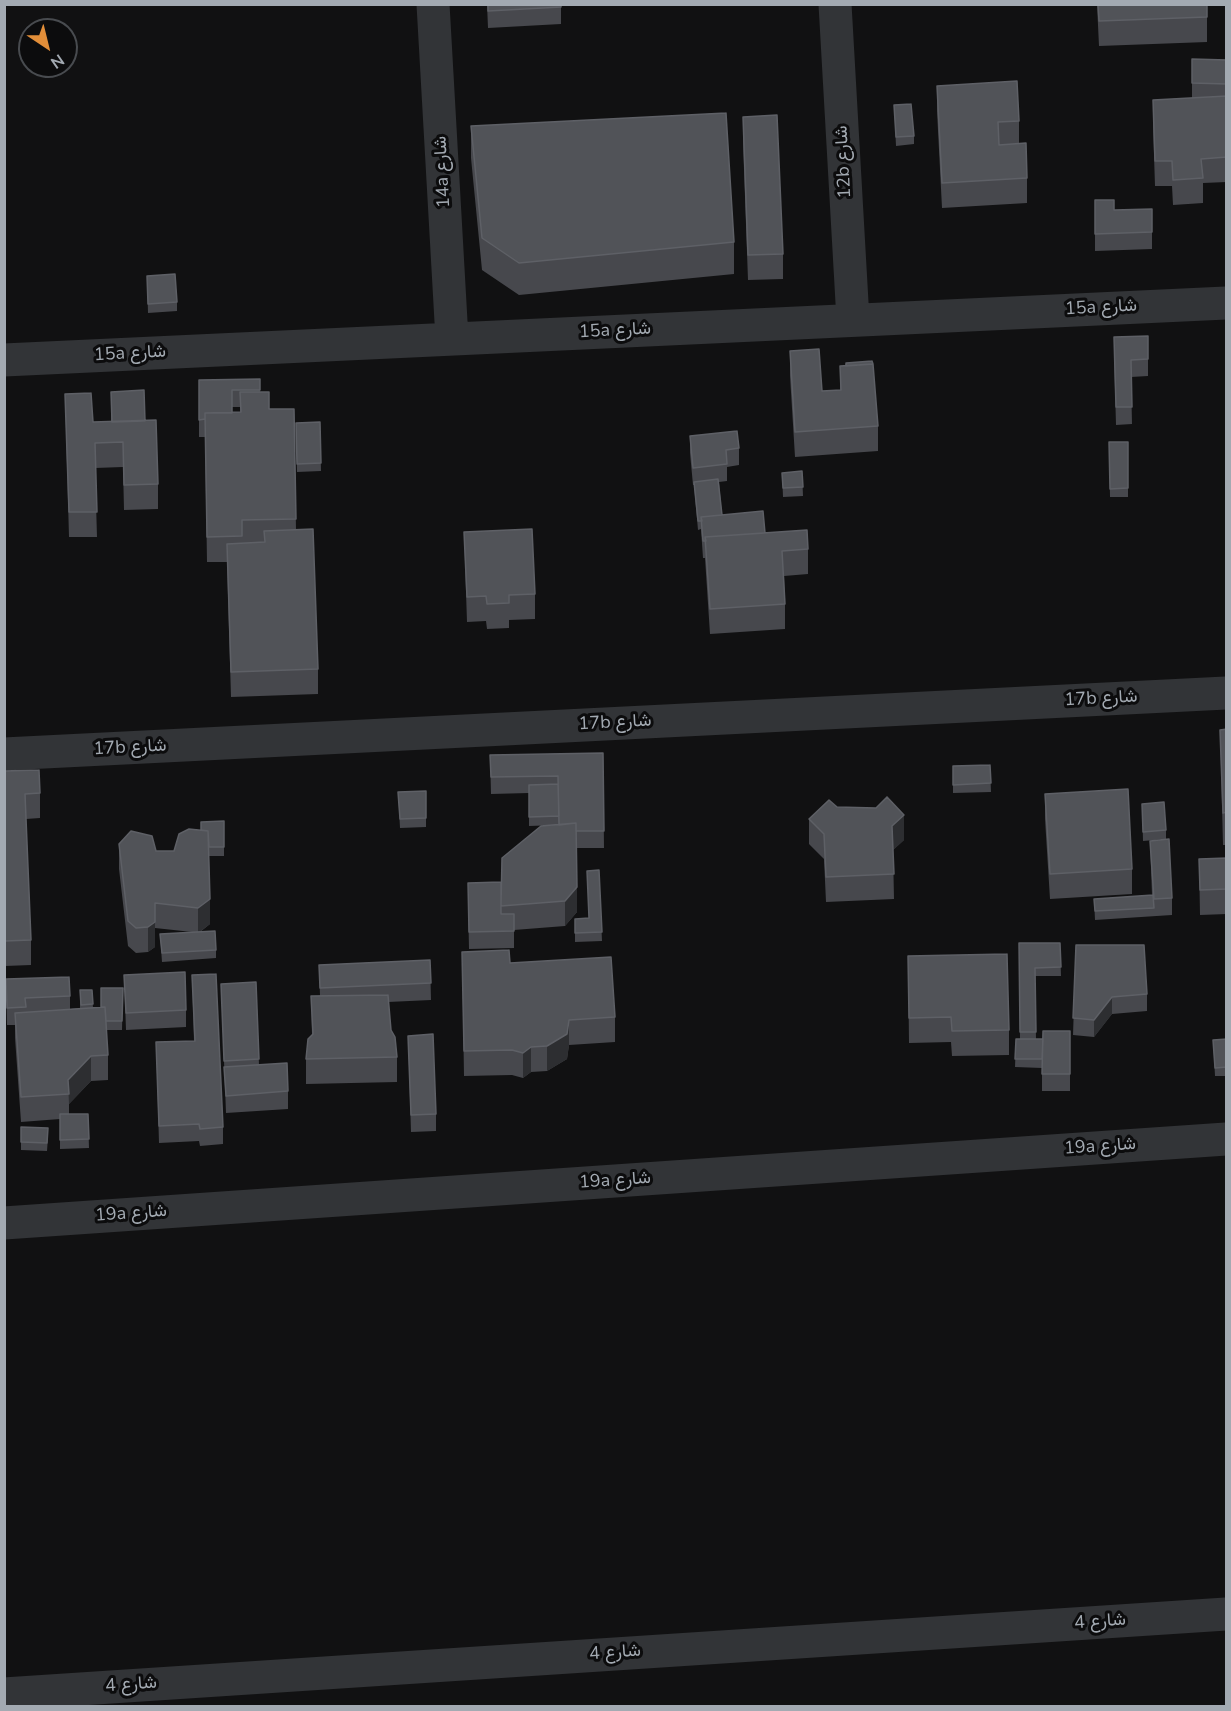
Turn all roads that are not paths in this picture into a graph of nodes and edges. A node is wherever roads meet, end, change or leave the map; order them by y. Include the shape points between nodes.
1 (433, 4) edge
2 (835, 4) edge
3 (1227, 303) edge
4 (852, 320) junction
5 (452, 339) junction
6 (4, 360) edge
7 (1227, 693) edge
8 (4, 754) edge
9 (1227, 1139) edge
10 (4, 1223) edge
11 (1227, 1614) edge
12 (4, 1694) edge
13 (185, 1694) edge

1 - 5 street, 14a شارع
2 - 4 street, 12b شارع
3 - 4 street, 15a شارع
4 - 5 street, 15a شارع
5 - 6 street, 15a شارع
7 - 8 street, 17b شارع
9 - 10 street, 19a شارع
11 - 13 street, شارع 4
12 - 13 street, شارع 4

